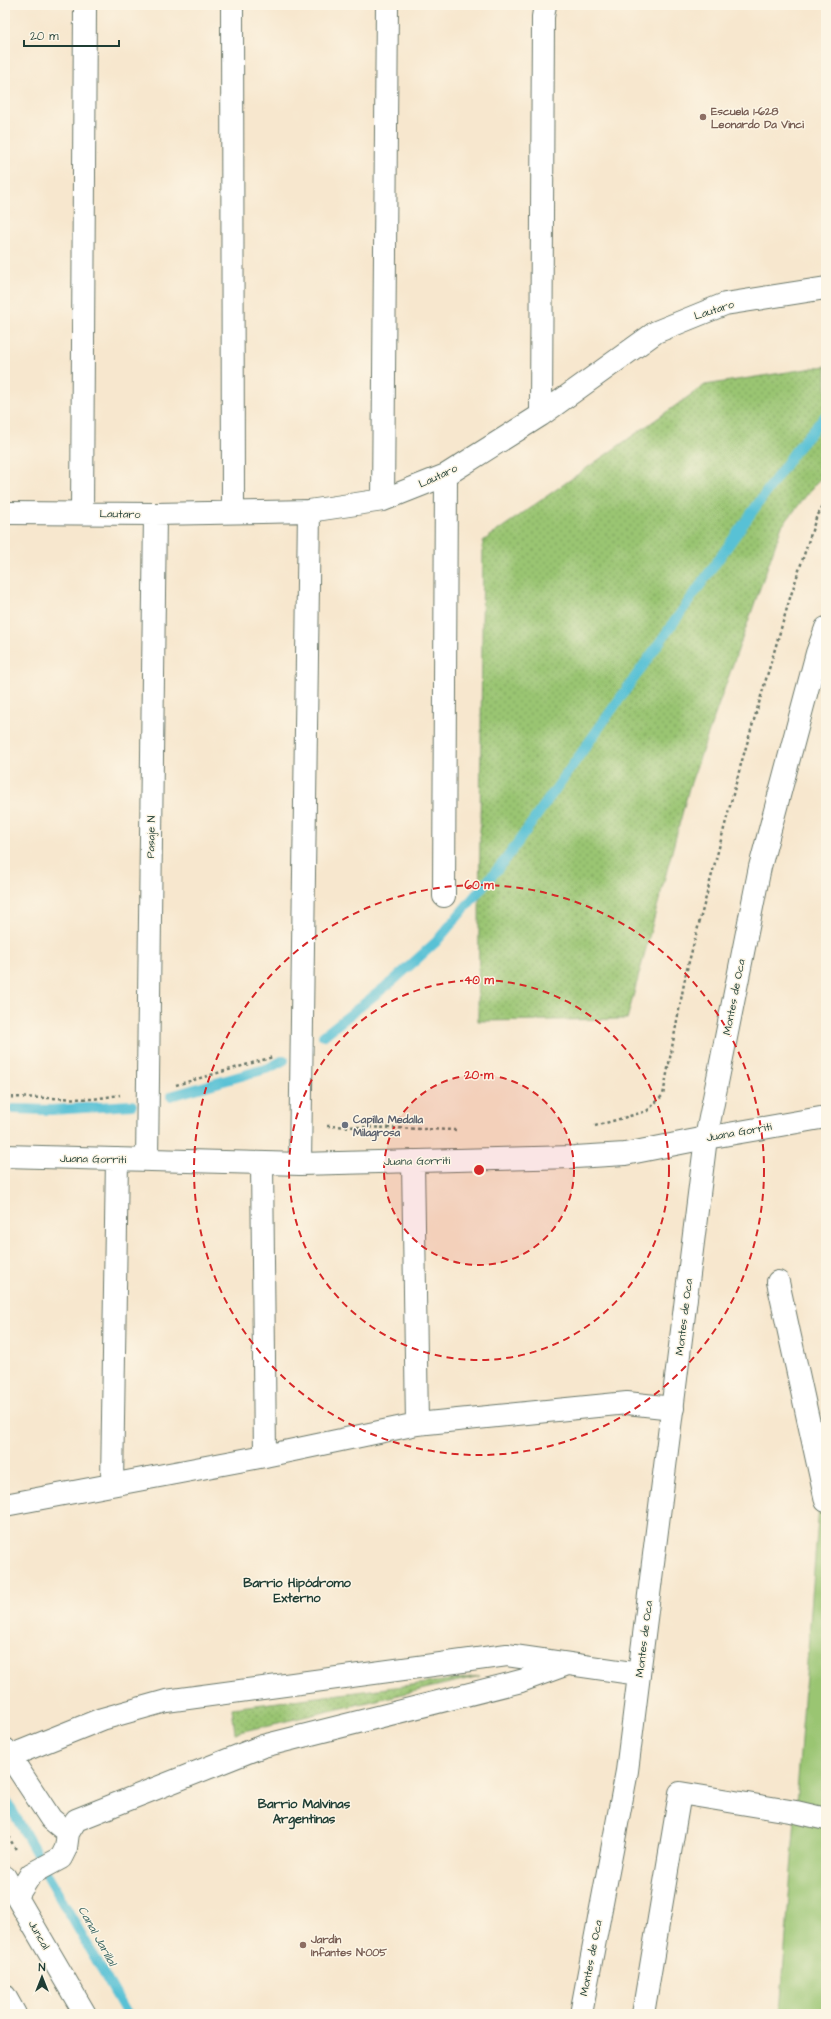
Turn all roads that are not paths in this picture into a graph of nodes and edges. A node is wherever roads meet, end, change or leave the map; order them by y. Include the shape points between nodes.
1 (85, 5) edge
2 (232, 5) edge
3 (387, 5) edge
4 (545, 5) edge
5 (826, 288) edge
6 (541, 415) junction
7 (446, 475) junction
8 (384, 500) junction
9 (309, 511) junction
10 (233, 512) junction
11 (82, 513) junction
12 (5, 514) edge
13 (155, 514) junction
14 (826, 628) edge
15 (444, 896) dead end
16 (826, 1117) edge
17 (706, 1138) junction
18 (5, 1156) edge
19 (117, 1159) junction
20 (147, 1160) junction
21 (413, 1161) junction
22 (262, 1163) junction
23 (300, 1164) junction
24 (778, 1282) dead end
25 (673, 1408) junction
26 (417, 1424) junction
27 (265, 1456) junction
28 (112, 1484) junction
29 (826, 1501) edge
30 (5, 1506) edge
31 (568, 1664) junction
32 (639, 1674) junction
33 (6, 1754) edge
34 (826, 1819) edge
35 (68, 1833) junction
36 (5, 1877) edge
37 (17, 1896) junction
38 (5, 1996) edge
39 (15, 2014) edge
40 (85, 2014) edge
41 (581, 2014) edge
42 (643, 2014) edge

1 - 11 street
2 - 10 street
3 - 8 street
4 - 6 street
5 - 6 street, Lautaro via 726,304 656,332
6 - 7 street, Lautaro
7 - 8 street, Lautaro
7 - 15 street
8 - 9 street, Lautaro
9 - 10 street, Lautaro
9 - 23 street
10 - 13 street, Lautaro
11 - 12 street, Lautaro
11 - 13 street, Lautaro
13 - 20 street, Pasaje N
14 - 17 street, Montes de Oca via 760,867
16 - 17 street, Juana Gorriti
17 - 21 street, Juana Gorriti via 625,1154
17 - 25 street, Montes de Oca
18 - 19 street, Juana Gorriti
19 - 20 street, Juana Gorriti
19 - 28 street
20 - 22 street, Juana Gorriti
21 - 23 street, Juana Gorriti
21 - 26 street
22 - 23 street, Juana Gorriti
22 - 27 street
24 - 29 street
25 - 26 street via 627,1403
25 - 32 street, Montes de Oca
26 - 27 street
27 - 28 street
28 - 30 street
31 - 32 street
31 - 33 street via 507,1656 166,1701 102,1719
31 - 35 street via 521,1681 262,1746 76,1820
32 - 41 street, Montes de Oca via 627,1771
33 - 35 street via 51,1819
34 - 42 street via 680,1792
35 - 37 street via 66,1848 61,1858 31,1874
36 - 37 street, Juncal
37 - 40 street, Juncal
38 - 39 street

